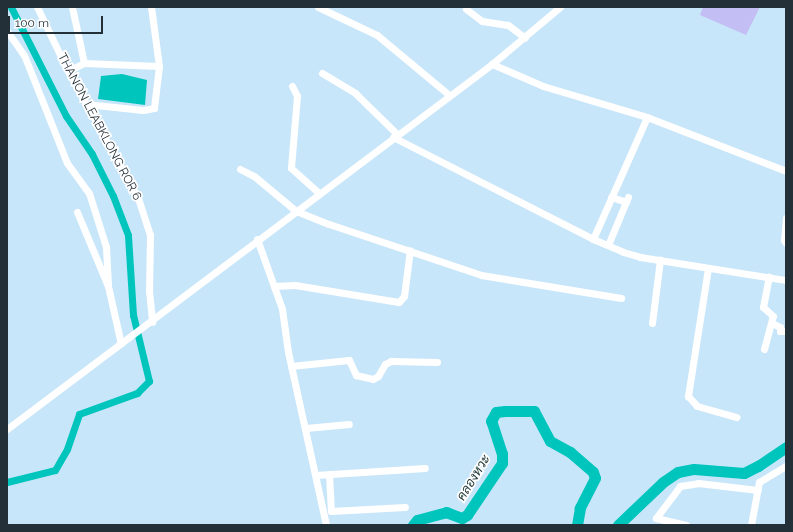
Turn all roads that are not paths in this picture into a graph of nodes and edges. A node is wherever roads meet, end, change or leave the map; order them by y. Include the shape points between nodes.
1 (37, 7) edge
2 (72, 7) edge
3 (151, 7) edge
4 (318, 7) edge
5 (560, 7) edge
6 (466, 9) dead end
7 (7, 31) edge
8 (525, 38) junction
9 (84, 63) junction
10 (492, 64) junction
11 (159, 66) junction
12 (68, 71) junction
13 (322, 73) dead end
14 (292, 86) dead end
15 (450, 96) junction
16 (86, 104) junction
17 (647, 116) junction
18 (395, 135) junction
19 (240, 169) dead end
20 (786, 171) edge
21 (319, 193) junction
22 (611, 197) junction
23 (296, 211) junction
24 (77, 212) dead end
25 (786, 218) edge
26 (593, 239) junction
27 (257, 240) junction
28 (786, 244) edge
29 (608, 245) junction
30 (410, 250) junction
31 (660, 260) junction
32 (708, 268) junction
33 (769, 277) junction
34 (786, 280) edge
35 (108, 286) junction
36 (274, 286) junction
37 (621, 298) dead end
38 (152, 322) junction
39 (652, 323) dead end
40 (772, 323) junction
41 (786, 331) edge
42 (121, 344) junction
43 (764, 349) dead end
44 (437, 362) dead end
45 (291, 366) junction
46 (736, 416) dead end
47 (348, 424) dead end
48 (306, 428) junction
49 (7, 429) edge
50 (786, 466) edge
51 (425, 468) dead end
52 (329, 474) junction
53 (316, 475) junction
54 (758, 490) junction
55 (405, 508) dead end
56 (326, 525) edge
57 (686, 525) edge
58 (751, 525) edge

1 - 12 street, THANON LEABKLONG ROR 6
2 - 9 street
3 - 11 street
4 - 15 street via 377,35
5 - 8 street
6 - 8 street via 482,21 508,25
7 - 35 street via 24,55 67,163 89,192 106,247
8 - 10 street
9 - 11 street
9 - 12 street
10 - 15 street
10 - 17 street via 543,86
11 - 16 street via 155,105 152,109
12 - 16 street, THANON LEABKLONG ROR 6
13 - 18 street via 356,93
14 - 21 street via 297,96 291,168
15 - 18 street
16 - 38 street, THANON LEABKLONG ROR 6 via 138,198 150,235 149,291
17 - 20 street
17 - 22 street
18 - 21 street
18 - 26 street
19 - 23 street via 254,176
21 - 23 street
22 - 26 street
22 - 29 street via 627,200
23 - 27 street
23 - 30 street
24 - 35 street
25 - 28 street
26 - 29 street
27 - 36 street
27 - 38 street
29 - 31 street via 631,255
30 - 36 street via 404,296 399,302 295,285
30 - 37 street via 481,275
31 - 32 street
31 - 39 street
32 - 33 street
32 - 46 street via 688,396 696,406
33 - 34 street
33 - 40 street via 763,307 773,313
35 - 42 street
36 - 45 street via 283,315
38 - 42 street
40 - 41 street via 780,327 780,331
40 - 43 street
42 - 49 street
44 - 45 street via 391,360 373,379 356,375 349,360
45 - 48 street
47 - 48 street
48 - 53 street
50 - 54 street via 759,482
51 - 52 street
52 - 53 street
52 - 55 street via 331,511
53 - 56 street
54 - 57 street via 698,483 680,486 656,518
54 - 58 street

